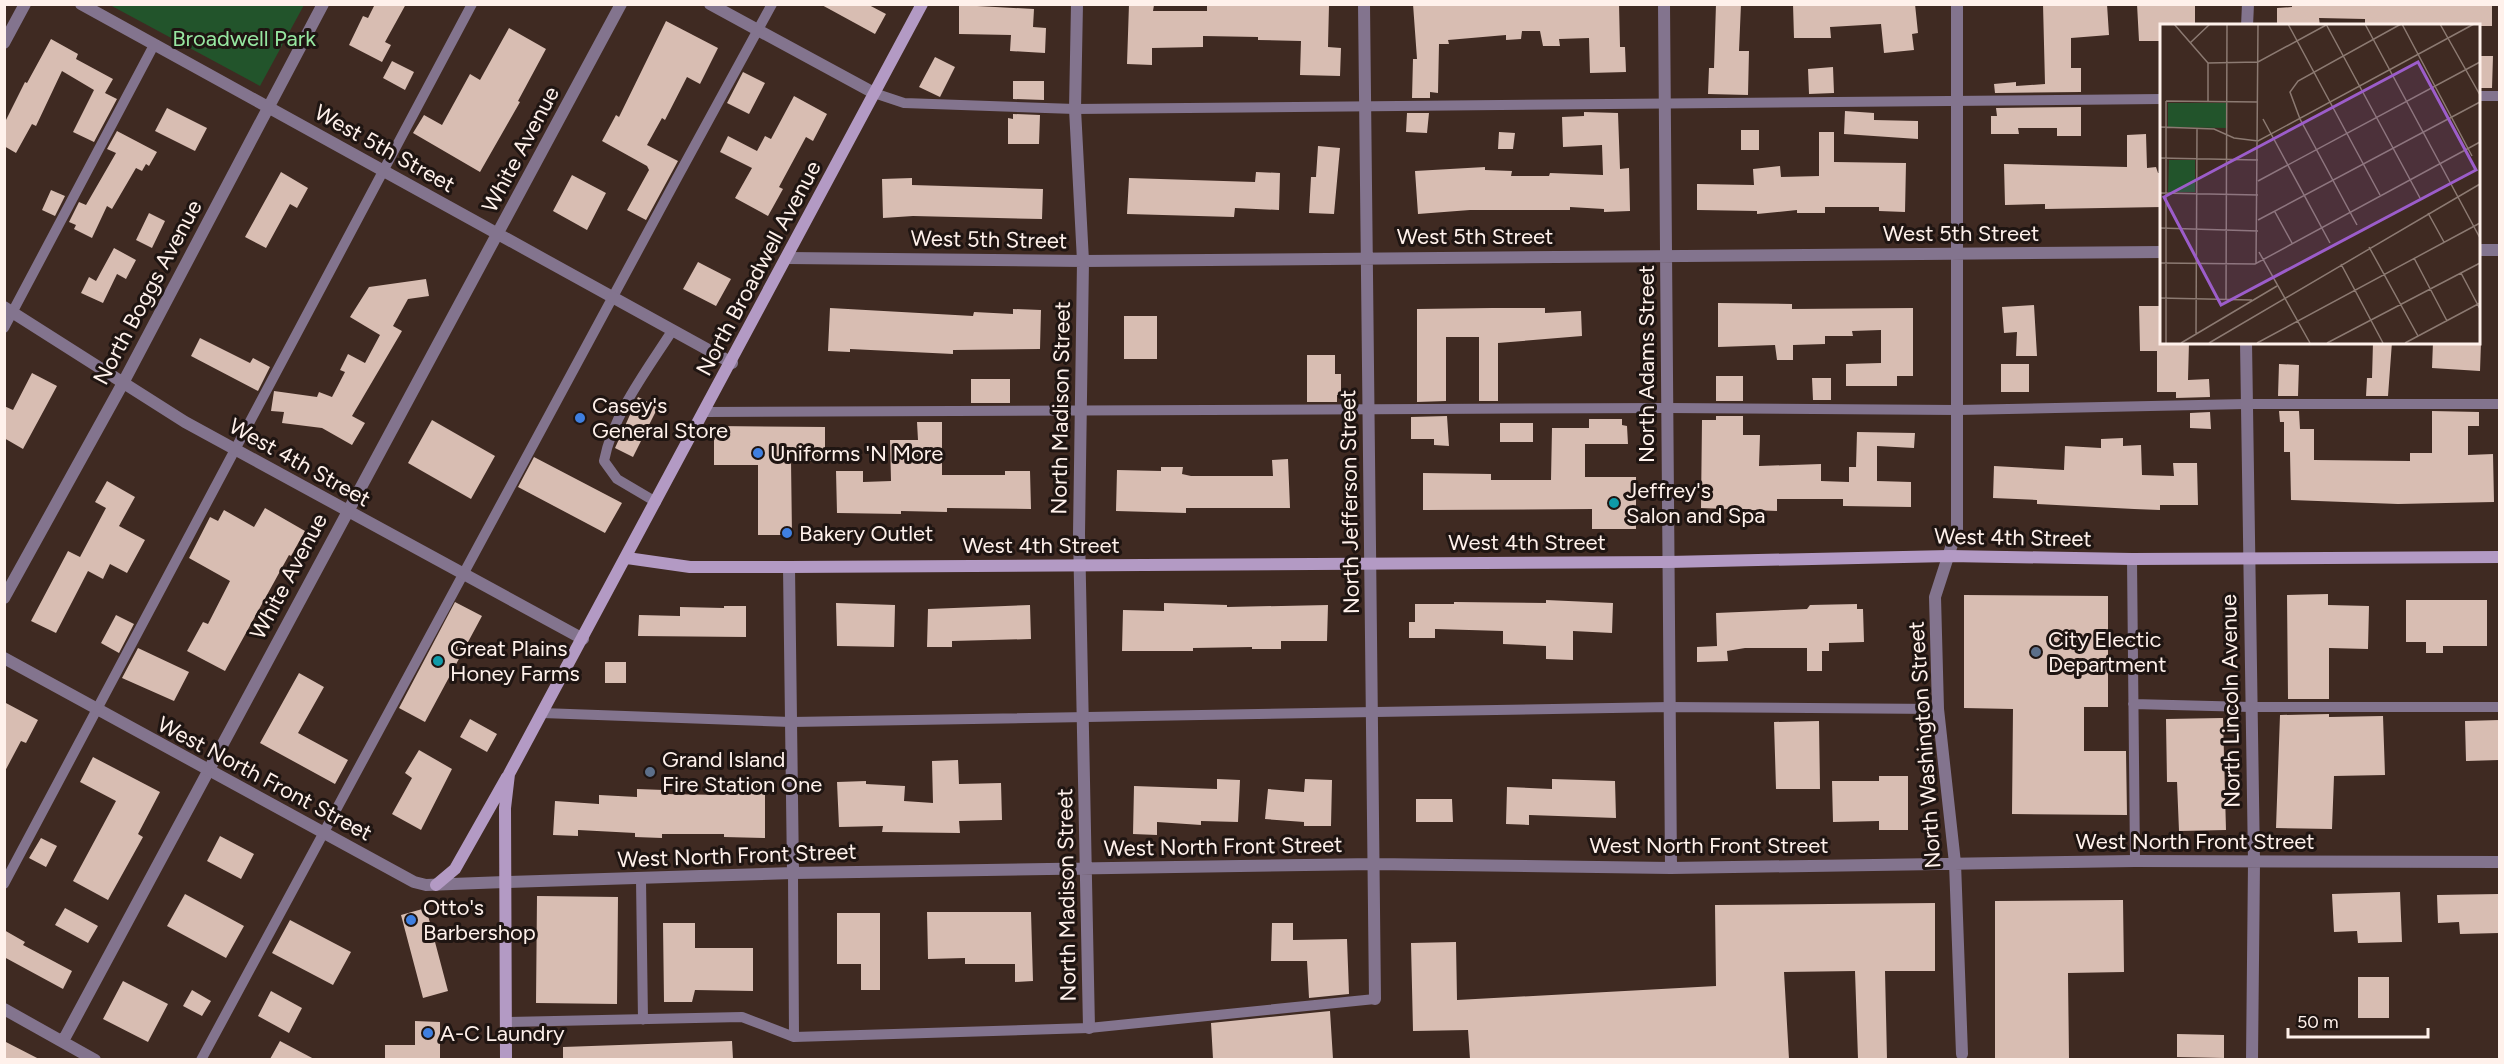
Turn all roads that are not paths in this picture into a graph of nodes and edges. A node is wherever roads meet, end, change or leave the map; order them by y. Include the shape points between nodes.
1 (25, 4) edge
2 (81, 4) edge
3 (323, 4) edge
4 (472, 4) edge
5 (621, 4) edge
6 (710, 4) edge
7 (772, 4) edge
8 (922, 4) edge
9 (1077, 4) edge
10 (1364, 4) edge
11 (1664, 4) edge
12 (1956, 4) edge
13 (2248, 4) edge
14 (2247, 24) edge
15 (757, 31) junction
16 (4, 43) edge
17 (154, 45) junction
18 (874, 93) junction
19 (2480, 96) edge
20 (2499, 96) edge
21 (2160, 99) edge
22 (1957, 101) junction
23 (1665, 104) junction
24 (1365, 107) junction
25 (268, 108) junction
26 (1075, 109) junction
27 (382, 170) junction
28 (499, 235) junction
29 (2480, 250) edge
30 (2499, 250) edge
31 (2160, 252) edge
32 (1957, 254) junction
33 (1666, 256) junction
34 (787, 258) junction
35 (1367, 258) junction
36 (1083, 261) junction
37 (612, 297) junction
38 (9, 310) edge
39 (4, 328) edge
40 (672, 331) junction
41 (2246, 344) edge
42 (732, 363) junction
43 (123, 383) junction
44 (2246, 404) junction
45 (2499, 404) edge
46 (1667, 408) junction
47 (1369, 410) junction
48 (1957, 410) junction
49 (1082, 411) junction
50 (705, 412) junction
51 (235, 450) junction
52 (657, 502) junction
53 (347, 512) junction
54 (1949, 556) junction
55 (2499, 557) edge
56 (627, 558) junction
57 (2249, 558) junction
58 (2132, 559) junction
59 (1669, 562) junction
60 (1371, 564) junction
61 (1080, 566) junction
62 (789, 567) junction
63 (464, 575) junction
64 (4, 598) edge
65 (583, 639) junction
66 (4, 658) edge
67 (2133, 704) junction
68 (1670, 707) junction
69 (2251, 707) junction
70 (2499, 707) edge
71 (1938, 709) junction
72 (97, 710) junction
73 (1373, 712) junction
74 (542, 713) junction
75 (1083, 716) junction
76 (791, 722) junction
77 (207, 771) junction
78 (509, 774) junction
79 (323, 833) junction
80 (2135, 861) junction
81 (2254, 861) junction
82 (2499, 862) edge
83 (1955, 863) junction
84 (1375, 864) junction
85 (1671, 868) junction
86 (1087, 870) junction
87 (793, 873) junction
88 (641, 880) junction
89 (505, 882) junction
90 (4, 884) edge
91 (436, 885) junction
92 (1375, 999) joint
93 (4, 1009) edge
94 (644, 1020) junction
95 (506, 1022) junction
96 (1089, 1028) junction
97 (794, 1037) junction
98 (63, 1041) junction
99 (1962, 1054) dead end
100 (95, 1059) edge
101 (201, 1059) edge
102 (506, 1059) edge
103 (2252, 1059) edge

1 - 16 street
2 - 17 street, West 5th Street
3 - 25 street, North Boggs Avenue
4 - 27 lane
5 - 28 street, White Avenue
6 - 15 street
7 - 15 lane
8 - 18 main road, North Broadwell Avenue
9 - 26 street, North Madison Street
10 - 24 street, North Jefferson Street
11 - 23 street, North Adams Street
12 - 22 street, North Washington Street
13 - 14 street
15 - 18 street
15 - 37 lane
17 - 25 street, West 5th Street
17 - 38 lane
18 - 26 lane via 904,103
18 - 34 main road, North Broadwell Avenue
19 - 20 lane
21 - 22 lane
22 - 23 lane
22 - 32 street, North Washington Street
23 - 24 lane
23 - 33 street, North Adams Street
24 - 26 lane
24 - 35 street, North Jefferson Street
25 - 27 street, West 5th Street
25 - 43 street, North Boggs Avenue
26 - 36 street, North Madison Street
27 - 28 street, West 5th Street
27 - 51 lane
28 - 37 street, West 5th Street
28 - 53 street, White Avenue
29 - 30 street
31 - 32 street, West 5th Street
32 - 33 street, West 5th Street
32 - 48 street, North Washington Street
33 - 35 street, West 5th Street
33 - 46 street, North Adams Street
34 - 36 street, West 5th Street
34 - 42 main road, North Broadwell Avenue
35 - 36 street, West 5th Street
35 - 47 street, North Jefferson Street
36 - 49 street, North Madison Street
37 - 40 street, West 5th Street
37 - 63 lane
38 - 39 lane
38 - 43 street, West 4th Street
40 - 42 street, West 5th Street
40 - 52 lane via 634,391 608,443 604,461 617,479
41 - 44 street, North Lincoln Avenue
42 - 50 main road, North Broadwell Avenue
43 - 51 street, West 4th Street
43 - 64 street, North Boggs Avenue
44 - 45 lane
44 - 48 lane
44 - 57 street, North Lincoln Avenue
46 - 47 lane
46 - 48 lane
46 - 59 street, North Adams Street
47 - 49 lane
47 - 60 street, North Jefferson Street
48 - 54 street, North Washington Street via 1957,529
49 - 50 lane
49 - 61 street, North Madison Street
50 - 52 main road, North Broadwell Avenue
51 - 53 street, West 4th Street
51 - 72 lane
52 - 56 main road, North Broadwell Avenue
53 - 63 street, West 4th Street
53 - 77 street, White Avenue
54 - 58 main road, West 4th Street
54 - 59 main road, West 4th Street
54 - 71 street, North Washington Street via 1935,597
55 - 57 main road, West 4th Street
56 - 62 main road, West 4th Street via 690,567
56 - 65 main road, North Broadwell Avenue
57 - 58 main road, West 4th Street
57 - 69 street, North Lincoln Avenue
58 - 67 lane
59 - 60 main road, West 4th Street
59 - 68 street, North Adams Street
60 - 61 main road, West 4th Street
60 - 73 street, North Jefferson Street
61 - 62 main road, West 4th Street
61 - 75 street, North Madison Street
62 - 76 street
63 - 65 street, West 4th Street
63 - 79 lane
65 - 74 main road, North Broadwell Avenue
66 - 72 street, West North Front Street
67 - 69 lane
67 - 80 lane
68 - 71 lane
68 - 73 lane
68 - 85 street, North Adams Street
69 - 70 lane
69 - 81 street, North Lincoln Avenue
71 - 83 street, North Washington Street
72 - 77 street, West North Front Street
72 - 90 lane
73 - 75 lane
73 - 84 street, North Jefferson Street
74 - 76 lane
74 - 78 main road, North Broadwell Avenue
75 - 76 lane
75 - 86 street, North Madison Street
76 - 87 street
77 - 79 street, West North Front Street
77 - 98 street, White Avenue
78 - 89 main road, North Broadwell Avenue
78 - 91 main road via 455,869
79 - 91 street, West North Front Street via 414,882
79 - 101 lane
80 - 81 street, West North Front Street
80 - 83 street, West North Front Street
81 - 82 street, West North Front Street
81 - 103 street, North Lincoln Avenue
83 - 85 street, West North Front Street
83 - 99 street, North Washington Street
84 - 85 street, West North Front Street
84 - 86 street, West North Front Street
84 - 92 street, North Jefferson Street
86 - 87 street, West North Front Street
86 - 96 street, North Madison Street
87 - 88 street, West North Front Street
87 - 97 lane
88 - 89 street, West North Front Street
88 - 94 lane
89 - 91 street, West North Front Street
89 - 95 main road, North Broadwell Avenue
92 - 96 lane
93 - 98 street
94 - 95 lane
94 - 97 lane via 742,1017
95 - 102 main road, North Broadwell Avenue
96 - 97 lane
98 - 100 street

